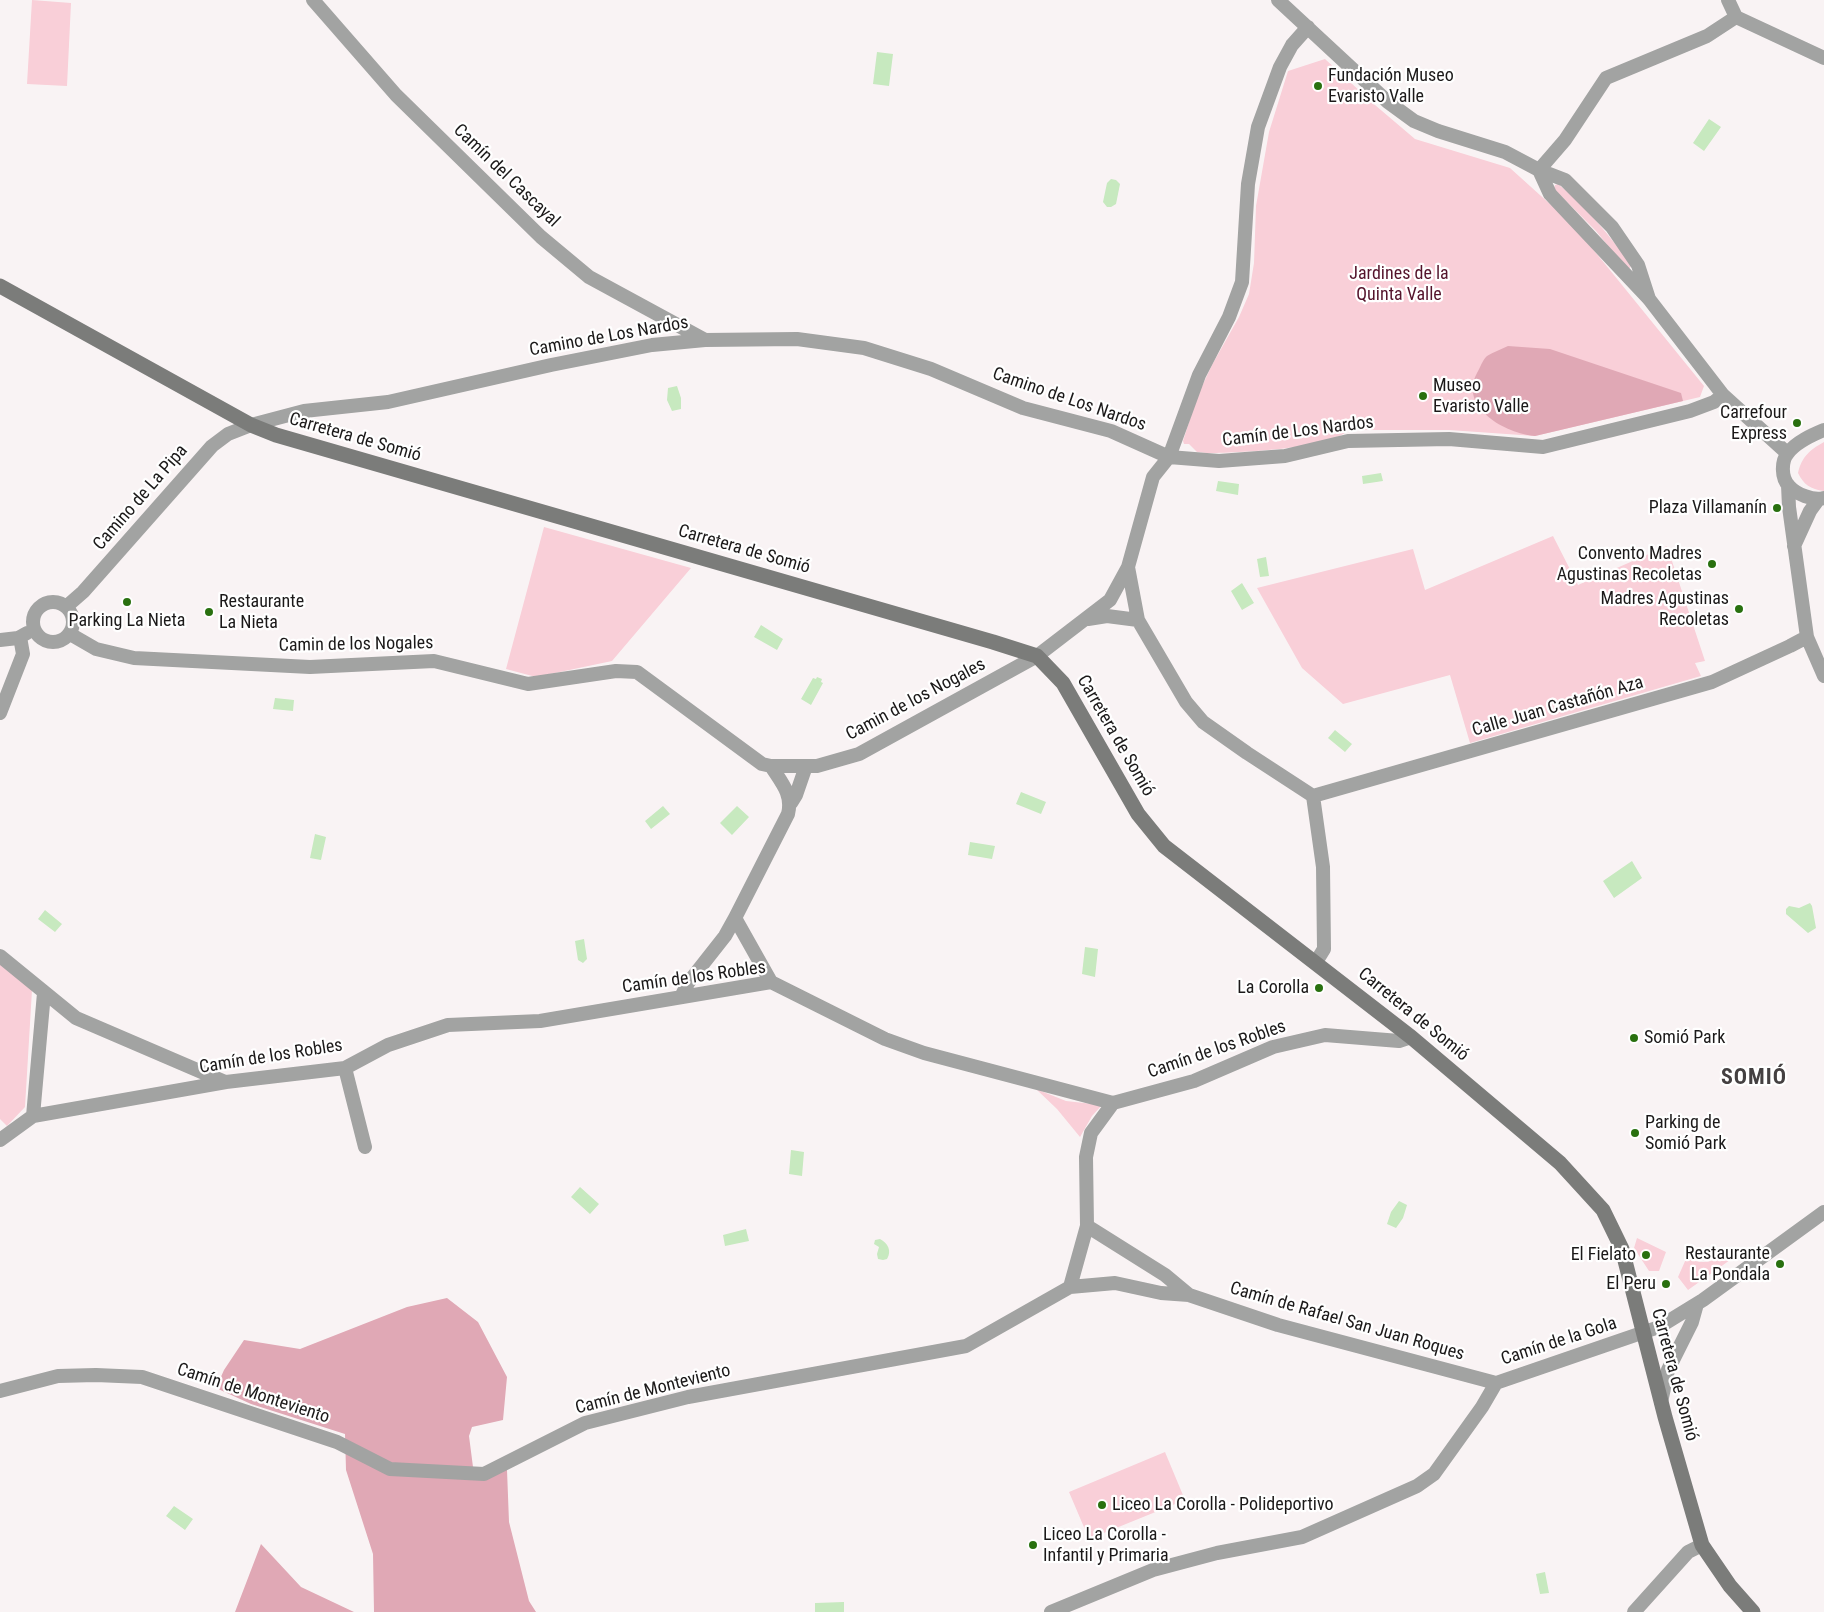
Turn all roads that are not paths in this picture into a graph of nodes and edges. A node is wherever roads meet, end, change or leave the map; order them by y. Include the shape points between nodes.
1 (313, 0) edge
2 (1278, 0) edge
3 (1728, 0) edge
4 (1736, 17) junction
5 (1308, 27) junction
6 (1824, 58) edge
7 (1539, 170) junction
8 (0, 286) edge
9 (1649, 299) junction
10 (705, 340) junction
11 (1723, 395) junction
12 (251, 425) junction
13 (1824, 430) edge
14 (1787, 453) junction
15 (1169, 457) junction
16 (1788, 485) junction
17 (1821, 499) edge
18 (1794, 547) junction
19 (1128, 567) junction
20 (67, 606) junction
21 (1085, 620) junction
22 (1138, 620) junction
23 (34, 628) junction
24 (70, 634) junction
25 (1807, 636) junction
26 (20, 637) junction
27 (0, 640) edge
28 (1037, 656) junction
29 (1824, 676) edge
30 (0, 713) edge
31 (771, 766) junction
32 (806, 766) junction
33 (1313, 796) junction
34 (791, 803) junction
35 (735, 918) junction
36 (0, 956) edge
37 (1316, 962) junction
38 (771, 982) junction
39 (44, 993) junction
40 (681, 997) junction
41 (1411, 1036) junction
42 (345, 1068) junction
43 (226, 1082) junction
44 (1113, 1103) junction
45 (33, 1116) junction
46 (0, 1140) edge
47 (365, 1147) dead end
48 (1824, 1212) edge
49 (1087, 1226) junction
50 (1070, 1287) junction
51 (1189, 1295) junction
52 (1698, 1304) junction
53 (1644, 1333) junction
54 (1496, 1383) junction
55 (0, 1391) edge
56 (1661, 1402) junction
57 (1702, 1545) junction
58 (1051, 1612) edge
59 (1634, 1612) edge
60 (1752, 1612) edge

1 - 10 street, Camín del Cascayal via 396,95 541,238 589,277
2 - 5 street
3 - 4 street
4 - 6 street
4 - 7 street via 1707,36 1606,78 1565,140
5 - 7 street via 1388,102 1414,121 1505,152
5 - 15 street via 1292,45 1280,67 1258,127 1248,184 1242,282 1229,317 1199,375
7 - 9 street via 1550,194
7 - 9 street via 1565,180 1612,227 1638,265
8 - 12 street, Carretera de Somió
9 - 11 street
10 - 12 street, Camino de Los Nardos via 652,345 388,402 304,412
10 - 15 street, Camino de Los Nardos via 797,339 864,348 931,369 1023,408 1111,431
11 - 14 street
11 - 15 street, Camín de Los Nardos via 1714,402 1690,410 1543,446 1449,439 1348,441 1285,456 1219,461
12 - 20 street, Camino de La Pipa via 228,434 212,446
12 - 28 street, Carretera de Somió via 276,435
13 - 14 street
14 - 16 street via 1783,466
15 - 19 street via 1153,477
16 - 17 street via 1801,494
16 - 18 street
17 - 18 street via 1810,511
18 - 25 street
19 - 21 street, Camin de los Nogales via 1110,600
19 - 22 street
20 - 23 street via 54,601 42,605 34,615
20 - 24 street via 73,615 74,625
21 - 22 street via 1106,616
21 - 28 street, Camin de los Nogales
22 - 33 street via 1186,702 1203,722
23 - 24 street via 40,638 50,642 61,641
23 - 26 street
24 - 31 street, Camin de los Nogales via 96,649 134,658 310,667 434,661 528,684 616,671 637,672 762,764
25 - 29 street
25 - 33 street, Calle Juan Castañón Aza via 1712,682
26 - 27 street
26 - 30 street via 23,654
28 - 32 street, Camin de los Nogales via 859,754
28 - 37 street, Carretera de Somió via 1063,683 1138,814 1164,846
31 - 32 street, Camin de los Nogales
31 - 34 street via 786,788
32 - 34 street
33 - 37 street via 1323,867 1324,949
34 - 35 street
35 - 38 street
35 - 40 street
36 - 39 street
37 - 41 street, Carretera de Somió
38 - 40 street, Camín de los Robles
38 - 44 street, Camín de los Robles via 893,1042 924,1053
39 - 43 street via 76,1018
39 - 45 street
40 - 42 street, Camín de los Robles via 540,1021 448,1025 388,1045
41 - 44 street, Camín de los Robles via 1399,1041 1325,1035 1272,1047 1194,1081
41 - 53 street, Carretera de Somió via 1560,1164 1603,1210 1622,1249
42 - 43 street, Camín de los Robles
42 - 47 street
43 - 45 street, Camín de los Robles
44 - 49 street via 1091,1133 1086,1157
45 - 46 street, Camín de los Robles
48 - 52 street, Camín de la Gola
49 - 50 street
49 - 51 street, Camín de Rafael San Juan Roques via 1165,1275
50 - 51 street, Camín de Rafael San Juan Roques via 1115,1283 1161,1293
50 - 55 street, Camín de Monteviento via 966,1346 688,1397 585,1423 484,1474 390,1469 337,1442 142,1377 58,1376
51 - 54 street, Camín de Rafael San Juan Roques via 1278,1325
52 - 53 street, Camín de la Gola
52 - 56 street via 1668,1370
53 - 54 street, Camín de la Gola
53 - 56 street, Carretera de Somió
54 - 58 street, Camín de la Gola via 1434,1474 1417,1486 1302,1537 1152,1570
56 - 57 street, Carretera de Somió
57 - 59 street via 1688,1552
57 - 60 street, Carretera de Somió

